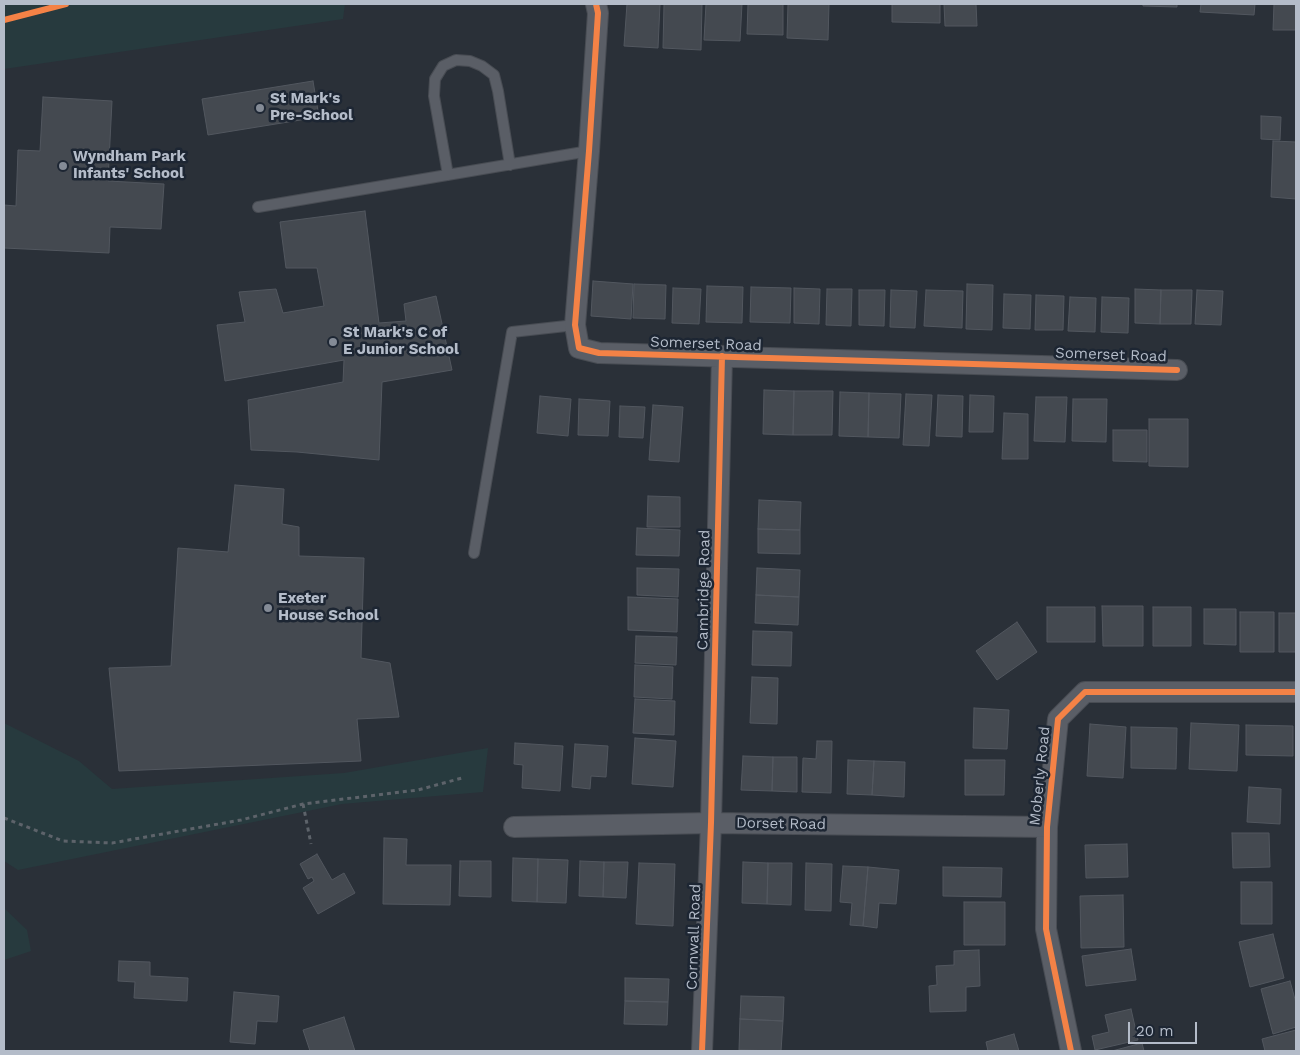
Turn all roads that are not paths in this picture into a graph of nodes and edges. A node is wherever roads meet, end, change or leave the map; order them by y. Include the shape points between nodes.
1 (596, 4) edge
2 (590, 152) junction
3 (510, 165) junction
4 (448, 175) junction
5 (258, 206) dead end
6 (575, 325) junction
7 (722, 356) junction
8 (1177, 370) dead end
9 (474, 553) dead end
10 (1296, 692) edge
11 (711, 823) junction
12 (514, 827) dead end
13 (1047, 827) junction
14 (702, 1051) edge
15 (1071, 1051) edge

1 - 2 street, Somerset Road
2 - 3 lane
2 - 6 street, Somerset Road
3 - 4 lane
3 - 4 lane via 494,75 470,61 456,60 443,66 435,79 436,113
4 - 5 lane
6 - 7 street, Somerset Road via 579,348 599,353
6 - 9 lane via 512,332
7 - 8 street, Somerset Road
7 - 11 street, Cambridge Road
10 - 13 street, Moberly Road via 1085,692 1058,719
11 - 12 street, Dorset Road
11 - 13 street, Dorset Road
11 - 14 street, Cornwall Road
13 - 15 street, Moberly Road via 1046,929

